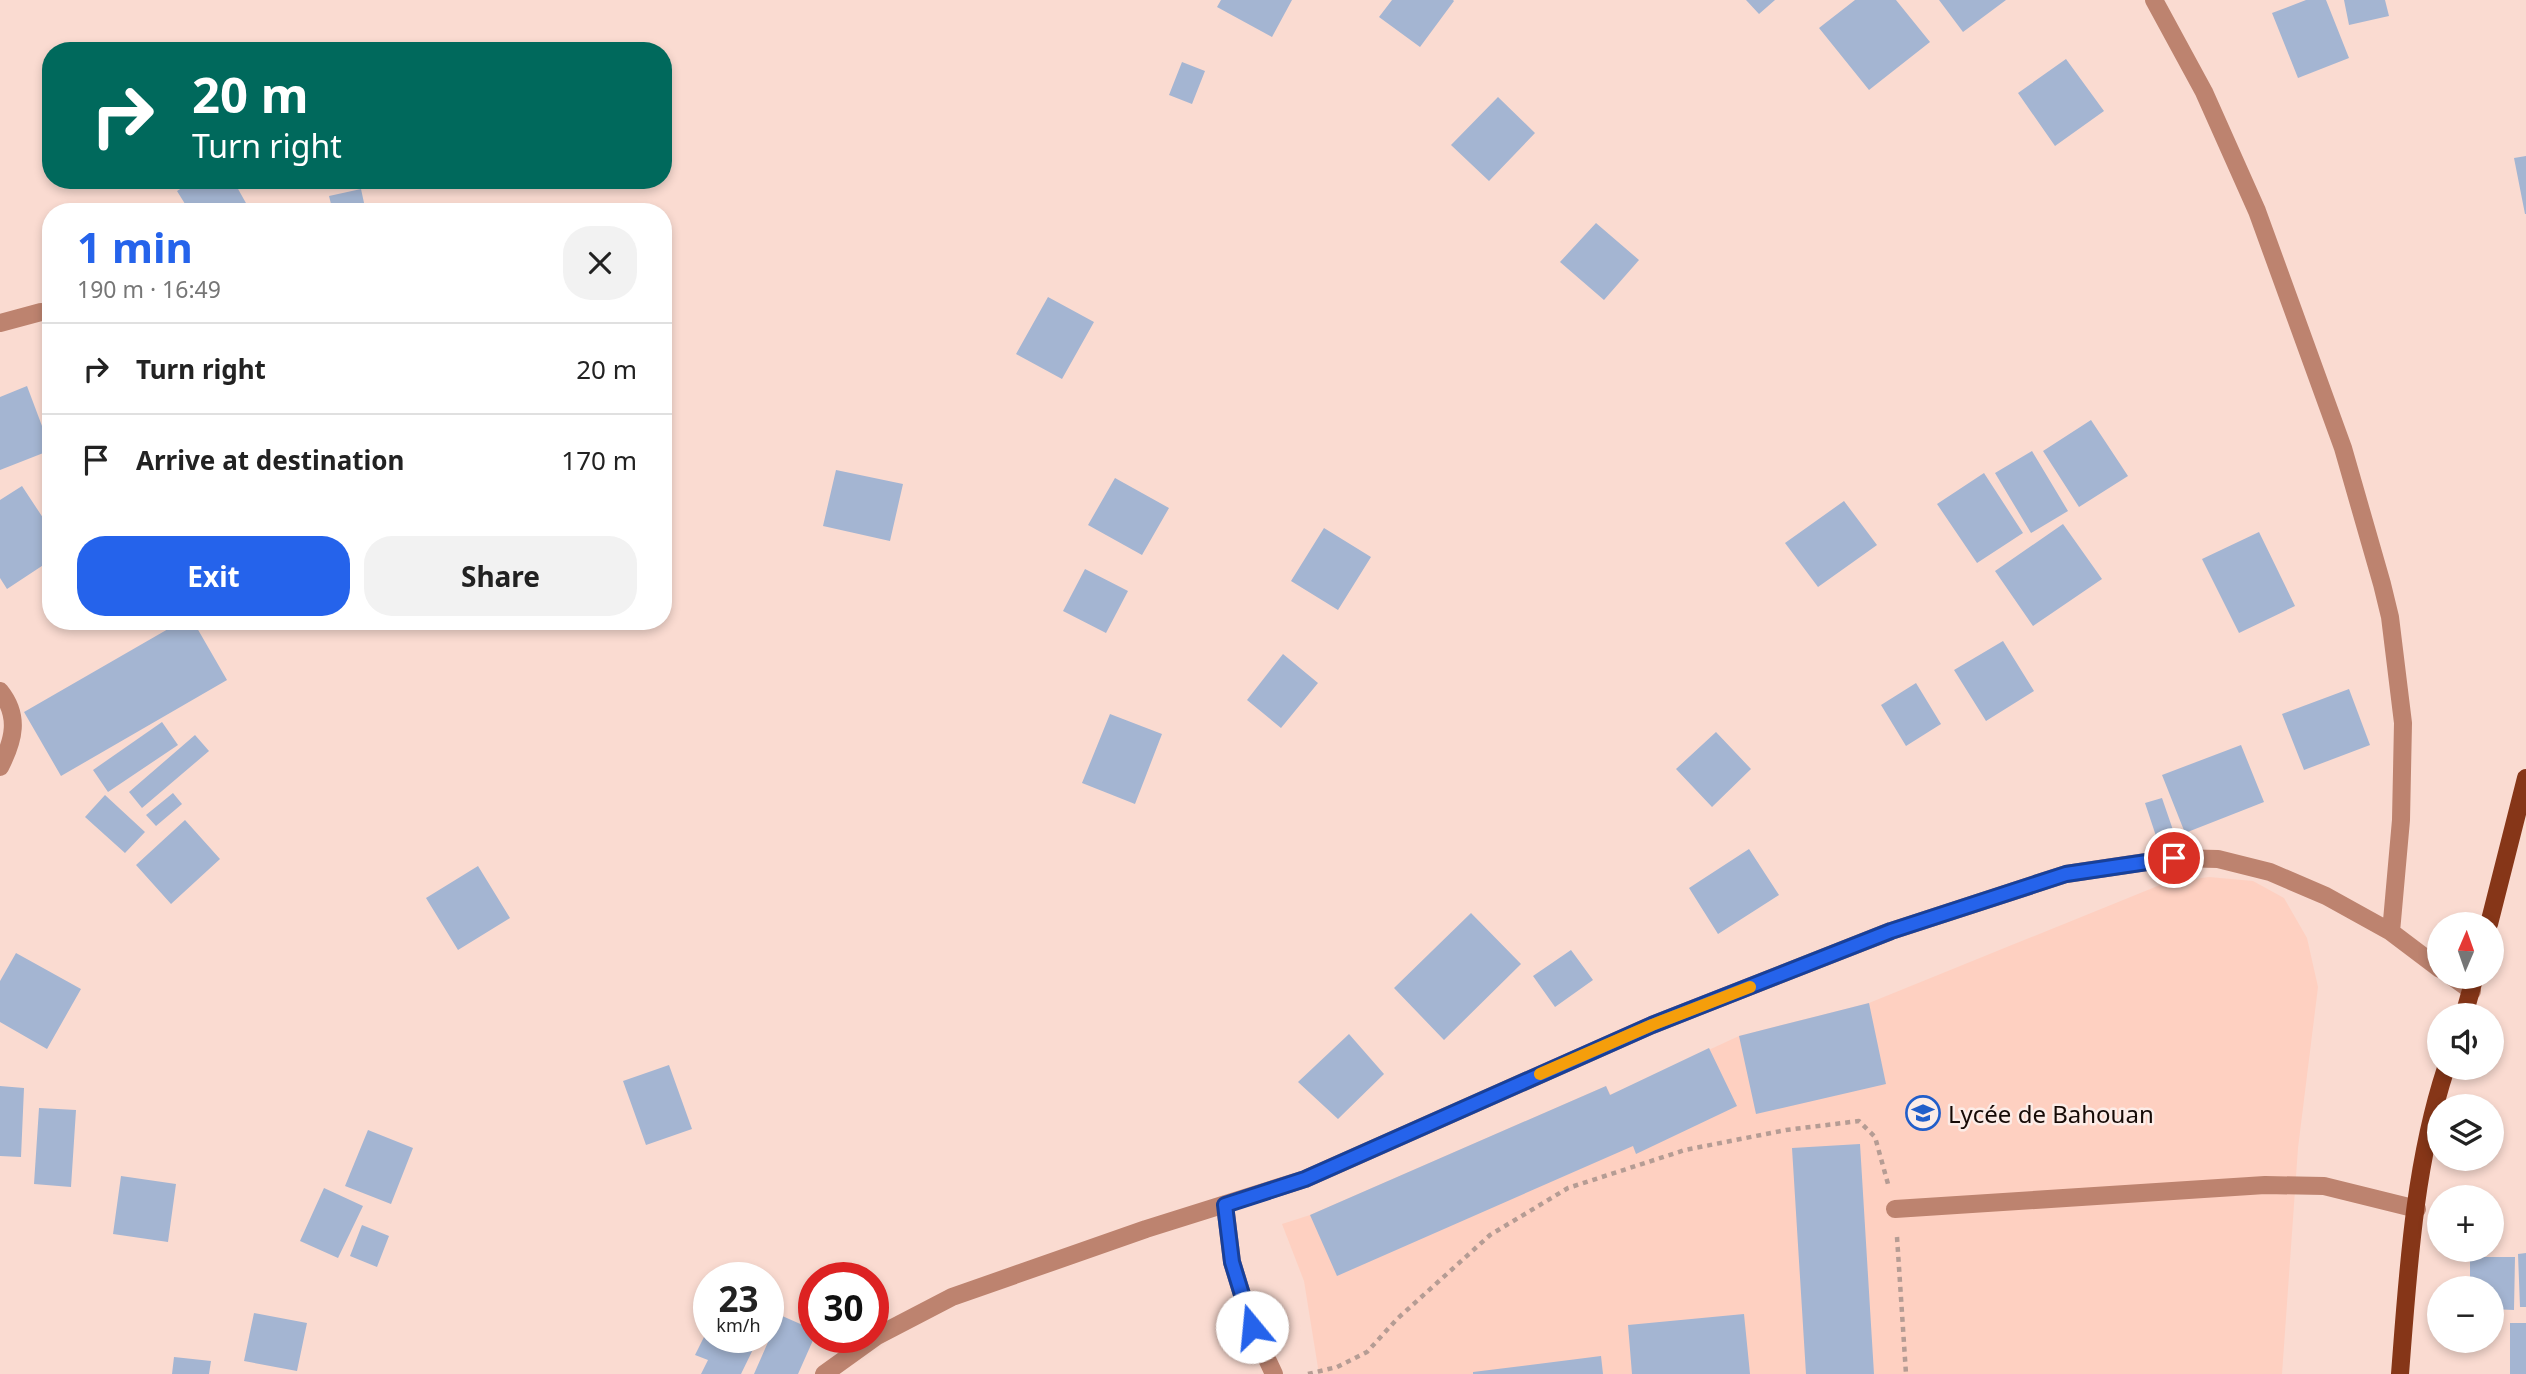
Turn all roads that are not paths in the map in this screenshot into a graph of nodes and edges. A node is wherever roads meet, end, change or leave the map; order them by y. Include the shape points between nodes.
1 (2154, 0) edge
2 (41, 312) dead end
3 (0, 323) edge
4 (0, 691) edge
5 (0, 766) edge
6 (2526, 778) edge
7 (2492, 912) edge
8 (2391, 932) junction
9 (2427, 959) edge
10 (2443, 1080) edge
11 (1225, 1205) junction
12 (1895, 1209) road end
13 (2417, 1209) junction
14 (824, 1374) edge
15 (1274, 1374) edge
16 (2400, 1374) edge

1 - 8 street via 2204,92 2257,211 2343,448 2382,584 2403,723 2401,820
2 - 3 street
4 - 5 street via 10,704 13,732
6 - 7 main road
8 - 9 street
8 - 11 street via 2281,877 2218,859 2174,858 2066,874 1891,931 1677,1015 1305,1179
10 - 13 main road
11 - 14 street via 952,1297 877,1336
11 - 15 street via 1232,1262 1252,1327
12 - 13 street via 2264,1185 2324,1186
13 - 16 main road

